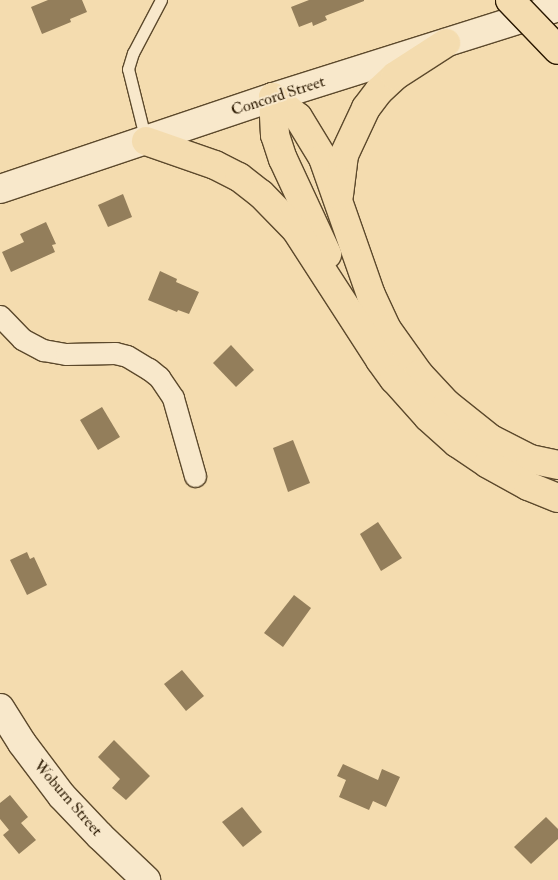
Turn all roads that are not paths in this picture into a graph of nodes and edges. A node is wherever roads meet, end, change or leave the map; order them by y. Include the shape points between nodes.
1 (161, 0) edge
2 (510, 0) edge
3 (516, 0) edge
4 (558, 7) edge
5 (558, 35) edge
6 (446, 43) junction
7 (558, 50) edge
8 (273, 97) junction
9 (146, 141) junction
10 (0, 189) edge
11 (339, 199) junction
12 (0, 316) edge
13 (357, 321) junction
14 (558, 465) edge
15 (195, 476) dead end
16 (558, 498) edge
17 (0, 708) edge
18 (146, 880) edge

1 - 9 lane via 128,69
2 - 7 highway, bridge
3 - 5 highway
4 - 6 street, Concord Street
6 - 8 street, Concord Street
6 - 11 highway via 395,76 366,108 344,155
8 - 9 street, Concord Street
8 - 11 highway via 305,126 323,158
8 - 13 highway via 275,135 283,159
9 - 10 street, Concord Street
9 - 13 highway via 216,165 262,194 296,230
11 - 14 highway via 349,237 371,295 387,328 418,374 447,404 491,439 530,459
12 - 15 street via 22,339 43,350 66,354 115,353 149,368 173,398
13 - 16 highway via 394,379 434,422 469,452 508,476
17 - 18 street, Woburn Street via 62,796

